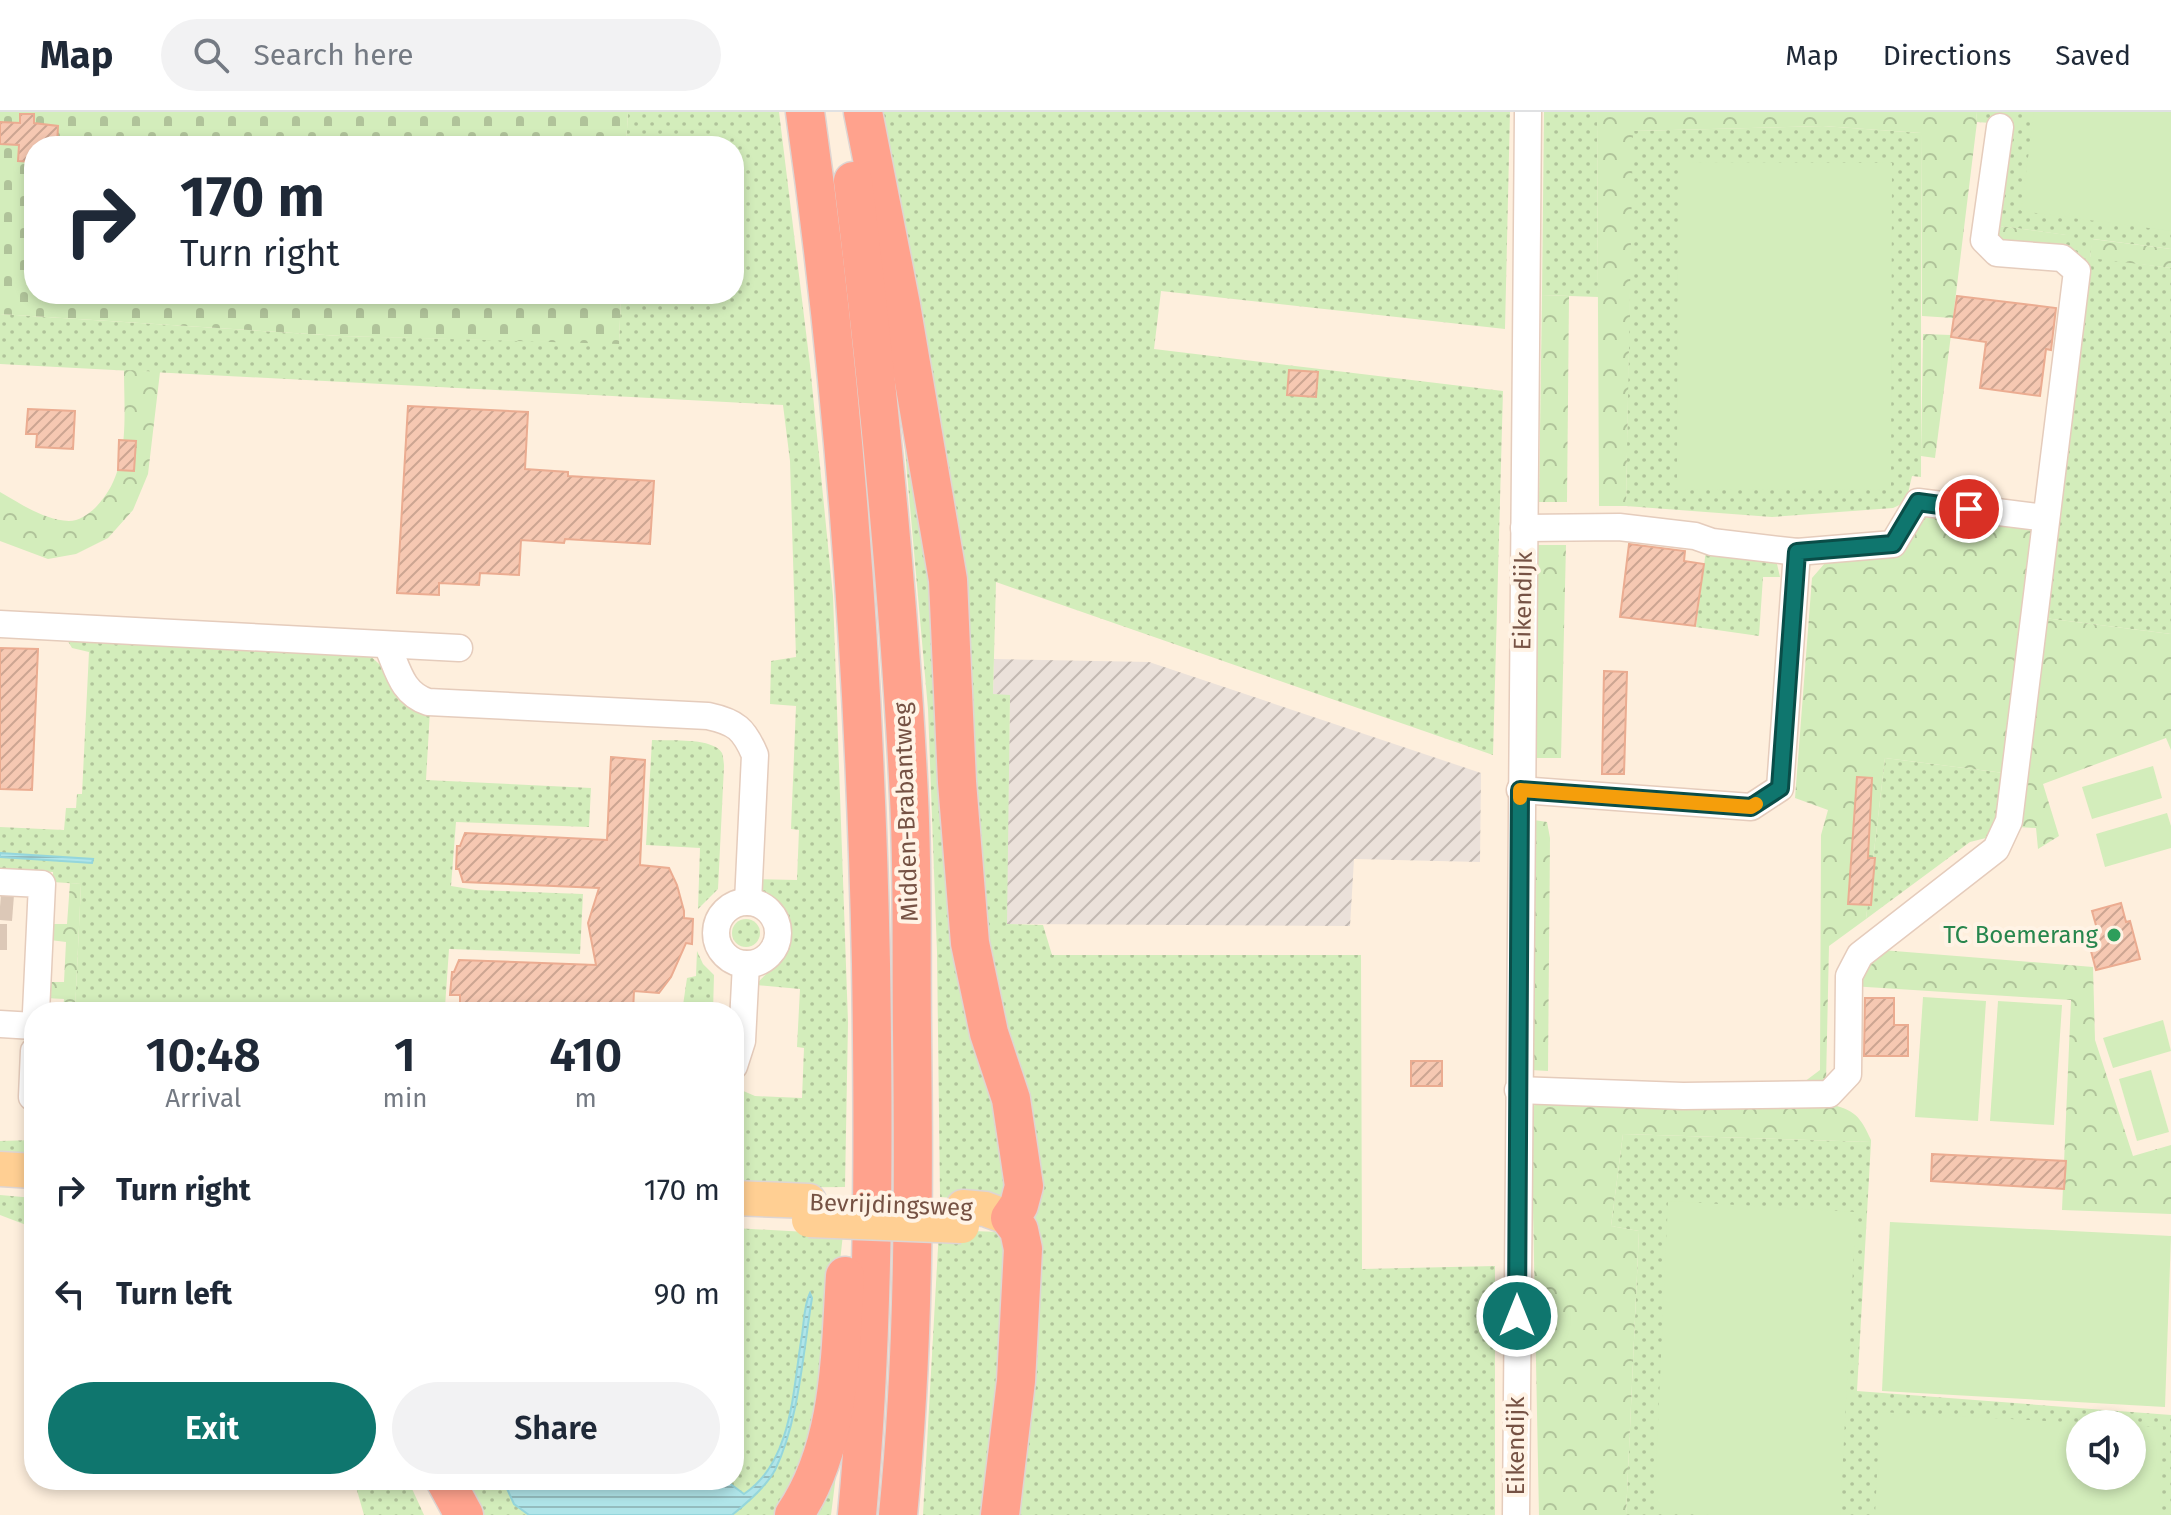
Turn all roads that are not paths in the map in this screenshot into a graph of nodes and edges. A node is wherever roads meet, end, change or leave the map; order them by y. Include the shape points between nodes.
1 (805, 112) edge
2 (843, 112) edge
3 (863, 112) edge
4 (1528, 112) edge
5 (2000, 127) dead end
6 (2046, 518) junction
7 (1524, 528) junction
8 (1797, 552) junction
9 (0, 624) edge
10 (387, 645) junction
11 (459, 648) dead end
12 (1520, 790) junction
13 (0, 882) tunnel mouth
14 (748, 902) junction
15 (746, 964) junction
16 (36, 1002) edge
17 (744, 1002) edge
18 (0, 1024) edge
19 (24, 1025) edge
20 (1518, 1090) junction
21 (874, 1121) junction
22 (0, 1169) edge
23 (24, 1170) edge
24 (0, 1189) edge
25 (24, 1189) edge
26 (744, 1200) edge
27 (809, 1210) junction
28 (744, 1216) edge
29 (1010, 1218) junction
30 (422, 1490) edge
31 (450, 1490) edge
32 (433, 1515) edge
33 (464, 1515) edge
34 (794, 1515) edge
35 (857, 1515) edge
36 (898, 1515) edge
37 (1000, 1515) edge
38 (1516, 1515) edge

1 - 21 highway, Midden-Brabantweg via 835,356 863,696
2 - 36 highway, Midden-Brabantweg via 874,355 909,799 913,1240
3 - 29 highway via 948,580 970,943 989,1033 1011,1099 1024,1186
4 - 7 street, Eikendijk
5 - 6 street via 1984,240 1997,253 2062,258 2077,271
6 - 8 street via 1918,502 1893,544
6 - 20 street via 2009,821 1996,849 1860,955 1849,976 1848,1074 1829,1094
7 - 8 street via 1619,527
7 - 12 street, Eikendijk
8 - 12 street via 1780,788 1751,807
9 - 10 street
10 - 11 street
10 - 14 street via 405,687 428,702 728,721 746,735 755,755
12 - 20 street, Eikendijk
13 - 16 street via 42,884
14 - 15 street via 766,908 778,934 771,952
14 - 15 street via 722,914 716,932 721,950
15 - 17 street
18 - 19 street
20 - 38 street, Eikendijk
21 - 34 highway via 850,1190 840,1357 828,1438
21 - 35 highway, Midden-Brabantweg
22 - 23 main road
24 - 25 main road
26 - 27 main road, Bevrijdingsweg
27 - 28 main road, Bevrijdingsweg
27 - 29 main road, Bevrijdingsweg, bridge via 962,1217 985,1226
29 - 37 highway via 1023,1249 1015,1394
30 - 32 highway
31 - 33 highway

